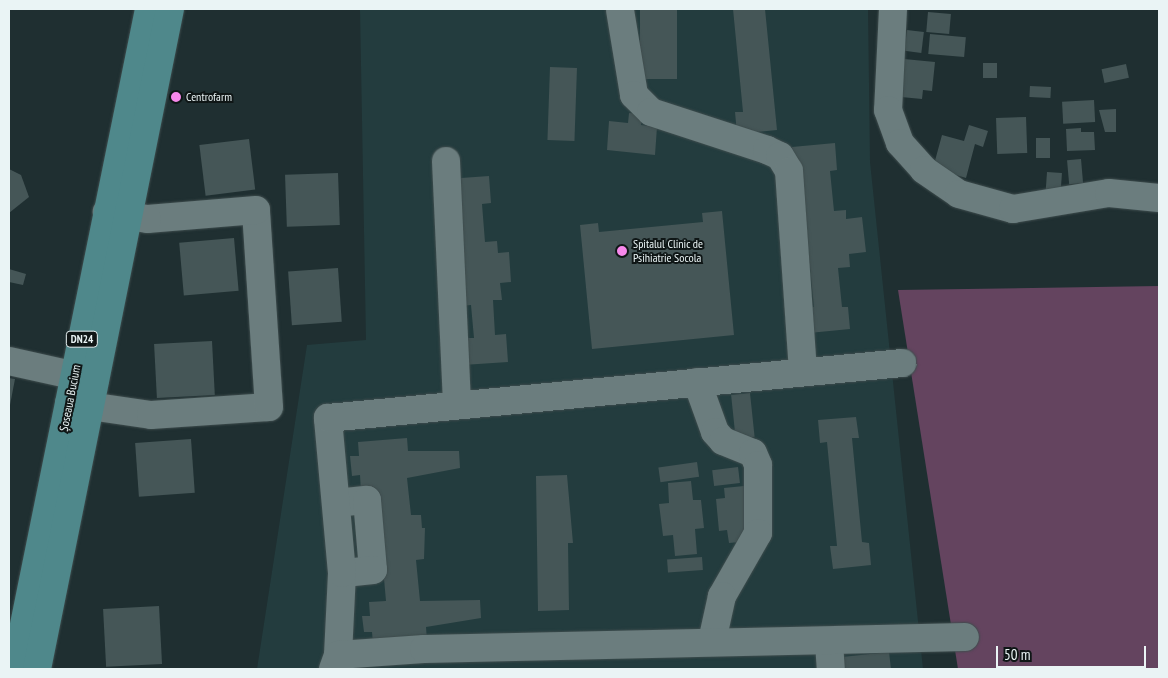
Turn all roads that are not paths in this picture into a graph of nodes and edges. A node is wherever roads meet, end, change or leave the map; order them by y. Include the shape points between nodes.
1 (149, 9) edge
2 (170, 9) edge
3 (894, 9) edge
4 (620, 10) dead end
5 (446, 161) dead end
6 (1159, 198) edge
7 (118, 214) junction
8 (9, 361) edge
9 (902, 363) dead end
10 (803, 372) junction
11 (85, 378) junction
12 (697, 382) junction
13 (457, 404) junction
14 (79, 405) junction
15 (965, 637) dead end
16 (712, 641) junction
17 (829, 642) junction
18 (476, 658) edge
19 (335, 662) edge
20 (26, 668) edge
21 (831, 669) edge

1 - 7 main road, Șoseaua Bucium / DN24
2 - 7 main road, Șoseaua Bucium / DN24
3 - 6 street via 888,110 900,143 924,170 959,194 1013,209 1109,193
4 - 10 street via 634,95 651,112 767,150 780,156 789,171
5 - 13 street
7 - 11 main road, Șoseaua Bucium / DN24
7 - 14 street via 147,219 256,210 269,407 151,415
8 - 11 street
9 - 10 street
10 - 12 street
11 - 14 main road, Șoseaua Bucium / DN24
12 - 13 street
12 - 16 street via 715,432 723,441 753,454 758,465 758,533 722,596
13 - 19 street via 328,418 336,503 367,500 373,570 342,573
14 - 20 main road, Șoseaua Bucium / DN24
15 - 17 street
16 - 17 street
16 - 18 street
17 - 21 street
18 - 19 street

